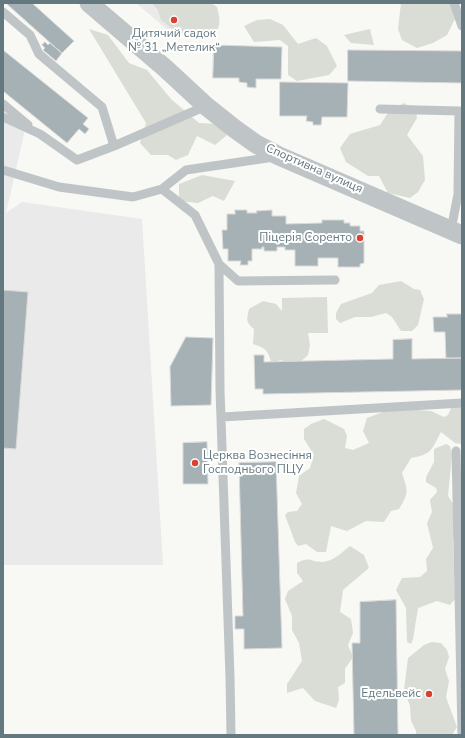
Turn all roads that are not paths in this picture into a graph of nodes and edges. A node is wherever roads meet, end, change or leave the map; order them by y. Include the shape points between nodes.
1 (89, 3) edge
2 (454, 3) edge
3 (3, 12) edge
4 (462, 26) edge
5 (3, 104) edge
6 (206, 106) junction
7 (380, 109) dead end
8 (3, 117) edge
9 (40, 134) junction
10 (114, 146) junction
11 (279, 156) junction
12 (3, 170) edge
13 (162, 189) junction
14 (457, 232) edge
15 (219, 264) junction
16 (335, 280) dead end
17 (462, 403) edge
18 (222, 417) junction
19 (456, 451) dead end
20 (462, 714) edge
21 (231, 735) edge
22 (462, 735) edge

1 - 6 street, Спортивна вулиця
2 - 4 lane
3 - 10 lane via 30,35 40,54 102,107
5 - 9 lane
6 - 10 lane
6 - 11 street, Спортивна вулиця via 256,144
7 - 14 lane via 460,111
8 - 9 lane
9 - 10 lane via 77,160
11 - 13 lane via 186,170
11 - 14 street, Спортивна вулиця
12 - 13 lane via 59,187 133,197
13 - 15 lane via 195,215
15 - 16 lane via 238,281
15 - 18 lane
17 - 18 lane
18 - 21 lane
19 - 20 lane
20 - 22 lane

